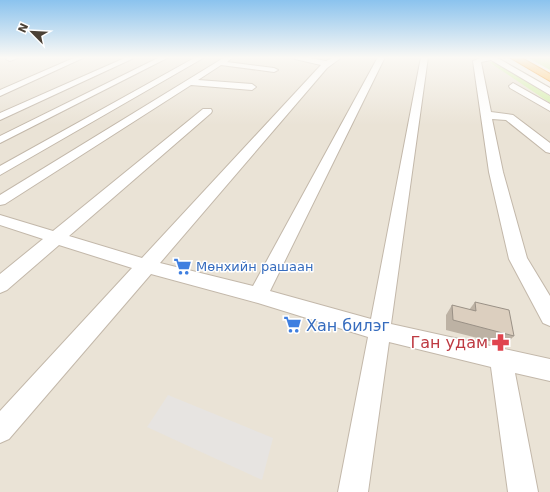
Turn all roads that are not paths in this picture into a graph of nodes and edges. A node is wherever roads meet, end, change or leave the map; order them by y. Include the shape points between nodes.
1 (29, 80) edge
2 (81, 80) edge
3 (119, 80) edge
4 (161, 80) edge
5 (191, 80) edge
6 (315, 80) edge
7 (370, 80) edge
8 (421, 80) edge
9 (480, 80) edge
10 (529, 80) edge
11 (188, 82) junction
12 (513, 86) dead end
13 (252, 87) dead end
14 (550, 92) edge
15 (0, 93) edge
16 (550, 108) edge
17 (208, 111) dead end
18 (485, 116) junction
19 (0, 117) edge
20 (0, 140) edge
21 (550, 149) edge
22 (0, 171) edge
23 (0, 201) edge
24 (0, 220) edge
25 (57, 237) junction
26 (147, 266) junction
27 (0, 284) edge
28 (258, 295) junction
29 (550, 317) edge
30 (380, 332) junction
31 (501, 358) junction
32 (550, 370) edge
33 (0, 430) edge
34 (353, 492) edge
35 (523, 492) edge

1 - 15 street
2 - 19 street
3 - 20 street
4 - 22 street
5 - 11 street
6 - 26 street
7 - 28 street
8 - 30 street
9 - 18 street
10 - 14 street
11 - 13 street
11 - 23 street
12 - 16 street
17 - 25 street
18 - 21 street via 509,117
18 - 29 street via 518,259
24 - 25 street
25 - 26 street
25 - 27 street
26 - 28 street
26 - 33 street
28 - 30 street
30 - 31 street
30 - 34 street
31 - 32 street
31 - 35 street

